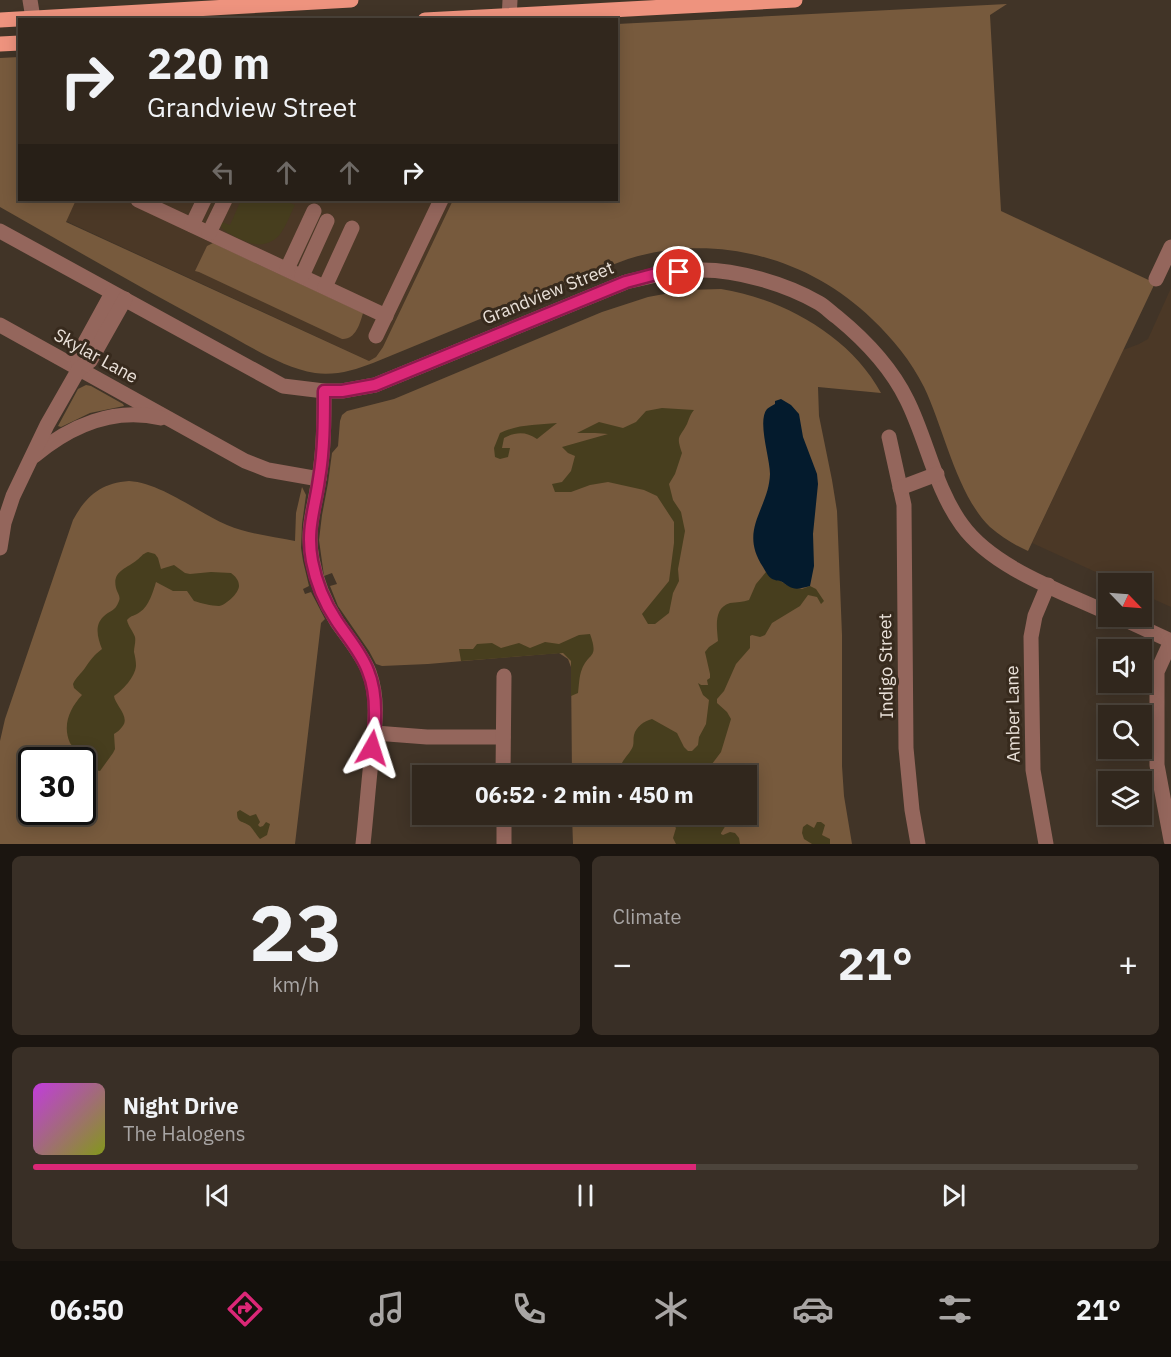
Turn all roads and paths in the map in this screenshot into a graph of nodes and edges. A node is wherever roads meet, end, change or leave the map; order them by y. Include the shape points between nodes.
1 (30, 0) edge
2 (351, 0) edge
3 (795, 0) edge
4 (509, 11) edge
5 (33, 18) edge
6 (444, 18) edge
7 (18, 19) edge
8 (0, 20) edge
9 (18, 43) edge
10 (0, 44) edge
11 (140, 201) edge
12 (204, 201) edge
13 (225, 201) edge
14 (441, 201) edge
15 (314, 211) dead end
16 (327, 221) dead end
17 (192, 225) junction
18 (352, 228) dead end
19 (0, 231) edge
20 (209, 233) junction
21 (1171, 247) edge
22 (287, 269) junction
23 (302, 276) junction
24 (1156, 279) dead end
25 (325, 287) junction
26 (119, 296) junction
27 (386, 316) junction
28 (0, 325) edge
29 (376, 336) dead end
30 (79, 369) junction
31 (324, 391) junction
32 (173, 421) junction
33 (889, 437) dead end
34 (31, 459) junction
35 (937, 474) junction
36 (319, 479) junction
37 (900, 488) junction
38 (2, 523) edge
39 (0, 548) edge
40 (1048, 585) junction
41 (1098, 608) edge
42 (1141, 627) edge
43 (1171, 641) edge
44 (504, 676) dead end
45 (1164, 689) edge
46 (375, 734) junction
47 (503, 737) junction
48 (503, 765) edge
49 (504, 825) edge
50 (1171, 841) edge
51 (363, 844) edge
52 (504, 844) edge
53 (918, 844) edge
54 (1046, 844) edge
55 (1165, 844) edge

1 - 5 street
2 - 5 main road
3 - 4 main road
4 - 6 main road
7 - 8 main road
9 - 10 main road
11 - 17 street
12 - 17 street
13 - 20 street
14 - 27 street
15 - 22 street
16 - 23 street
17 - 20 street
18 - 25 street
19 - 26 street, Grandview Street
20 - 22 street
21 - 24 street
22 - 23 street
23 - 25 street
25 - 27 street
26 - 30 street via 78,355
26 - 31 street, Grandview Street via 283,386
27 - 29 street
28 - 30 street, Skylar Lane
30 - 32 street, Skylar Lane
30 - 34 street
31 - 35 street, Grandview Street via 375,385 626,282 660,273 699,270 740,274 781,285 820,304 855,332 888,368 907,399
31 - 36 street
32 - 34 street, Skylar Lane via 141,415 90,422
32 - 36 street, Skylar Lane via 256,466
33 - 37 street, Indigo Street
34 - 38 street
35 - 37 street
35 - 40 street, Grandview Street via 963,526 987,551
36 - 46 street via 310,526 312,562 326,603 369,671
37 - 53 street, Indigo Street via 904,505 906,748
38 - 39 street
40 - 41 street, Grandview Street
40 - 54 street, Amber Lane via 1031,637 1033,770
42 - 43 street
43 - 45 street via 1157,672
44 - 47 street
45 - 50 street via 1157,765
46 - 47 street
46 - 51 street
47 - 48 street
49 - 52 street
50 - 55 street

